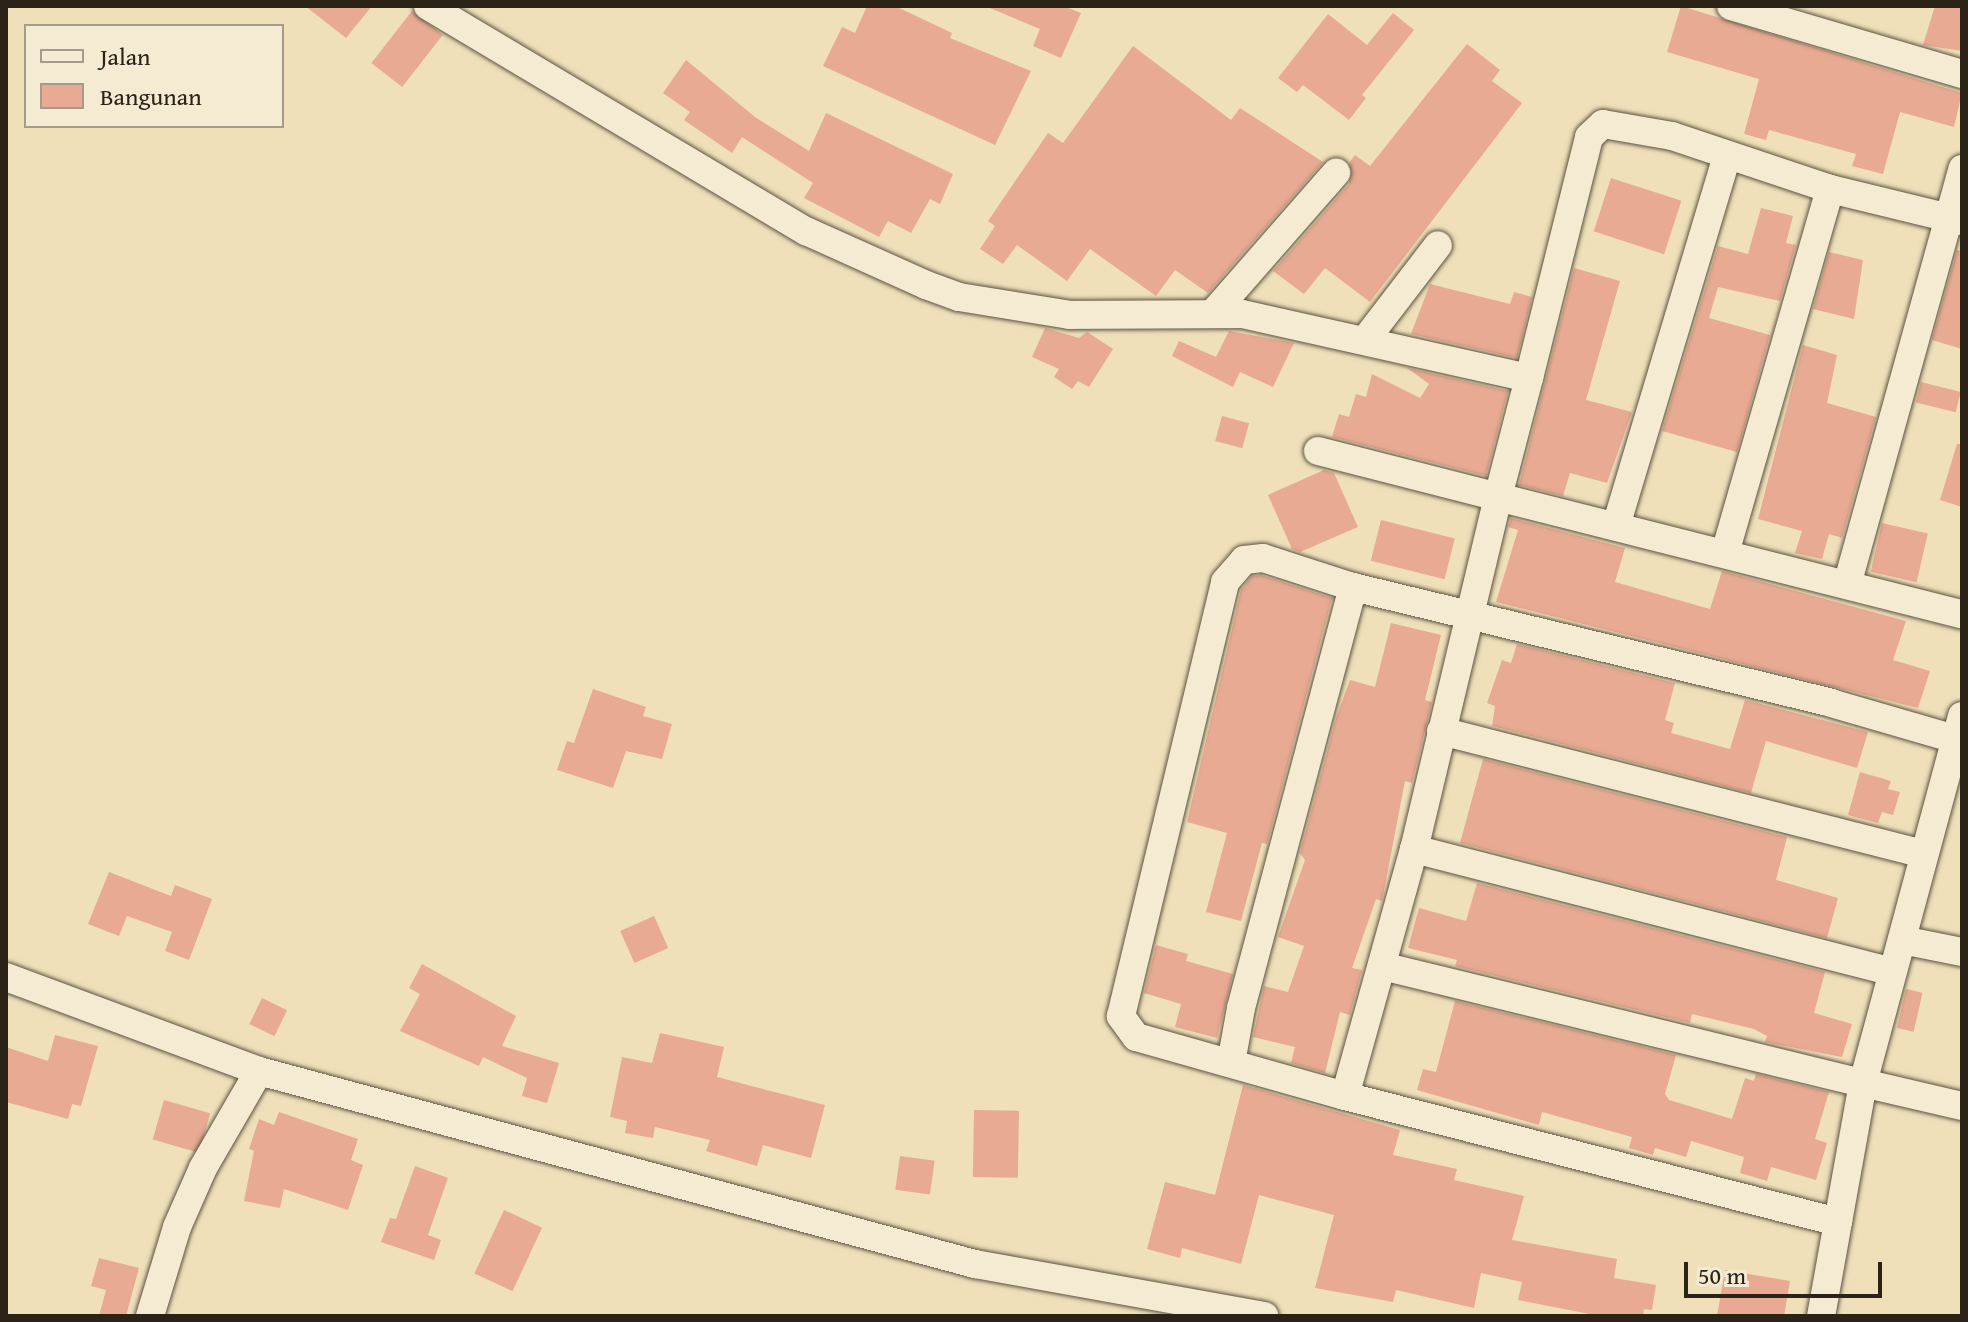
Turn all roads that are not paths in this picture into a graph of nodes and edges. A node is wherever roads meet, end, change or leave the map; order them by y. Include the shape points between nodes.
1 (428, 6) edge
2 (1731, 6) edge
3 (1962, 74) edge
4 (1727, 155) junction
5 (1962, 169) edge
6 (1336, 173) dead end
7 (1830, 189) junction
8 (1955, 219) edge
9 (1438, 245) dead end
10 (1215, 311) junction
11 (1366, 339) junction
12 (1529, 378) junction
13 (1318, 451) dead end
14 (1498, 497) junction
15 (1616, 526) junction
16 (1725, 553) junction
17 (1847, 585) junction
18 (1353, 587) junction
19 (1962, 614) edge
20 (1467, 615) junction
21 (1959, 727) edge
22 (1441, 731) junction
23 (1414, 849) junction
24 (1923, 854) junction
25 (1902, 940) junction
26 (1962, 952) edge
27 (1382, 966) junction
28 (1892, 972) junction
29 (6, 977) edge
30 (1231, 1063) junction
31 (259, 1071) junction
32 (1863, 1083) junction
33 (1345, 1096) junction
34 (1962, 1106) edge
35 (1838, 1222) junction
36 (150, 1316) edge
37 (1264, 1316) edge
38 (1821, 1316) edge

1 - 10 street via 806,231 926,285 959,297 1070,315
2 - 3 street
4 - 7 street
4 - 12 street via 1615,123 1594,130
4 - 15 street
5 - 8 street
6 - 10 street
7 - 8 street
7 - 16 street
8 - 17 street
9 - 11 street
10 - 11 street
11 - 12 street
12 - 14 street
13 - 14 street
14 - 15 street
14 - 20 street
15 - 16 street
16 - 17 street
17 - 19 street
18 - 20 street
18 - 30 street
18 - 30 street via 1263,558 1244,560 1225,582 1121,1016 1136,1037
20 - 21 street via 1831,703
20 - 22 street
21 - 24 street
22 - 23 street
22 - 24 street
23 - 27 street
23 - 28 street
24 - 25 street
25 - 26 street
25 - 28 street
27 - 32 street
27 - 33 street
28 - 32 street
29 - 31 street
30 - 33 street
31 - 36 street via 203,1168 177,1227
31 - 37 street via 975,1264
32 - 34 street
32 - 35 street
33 - 35 street
35 - 38 street

